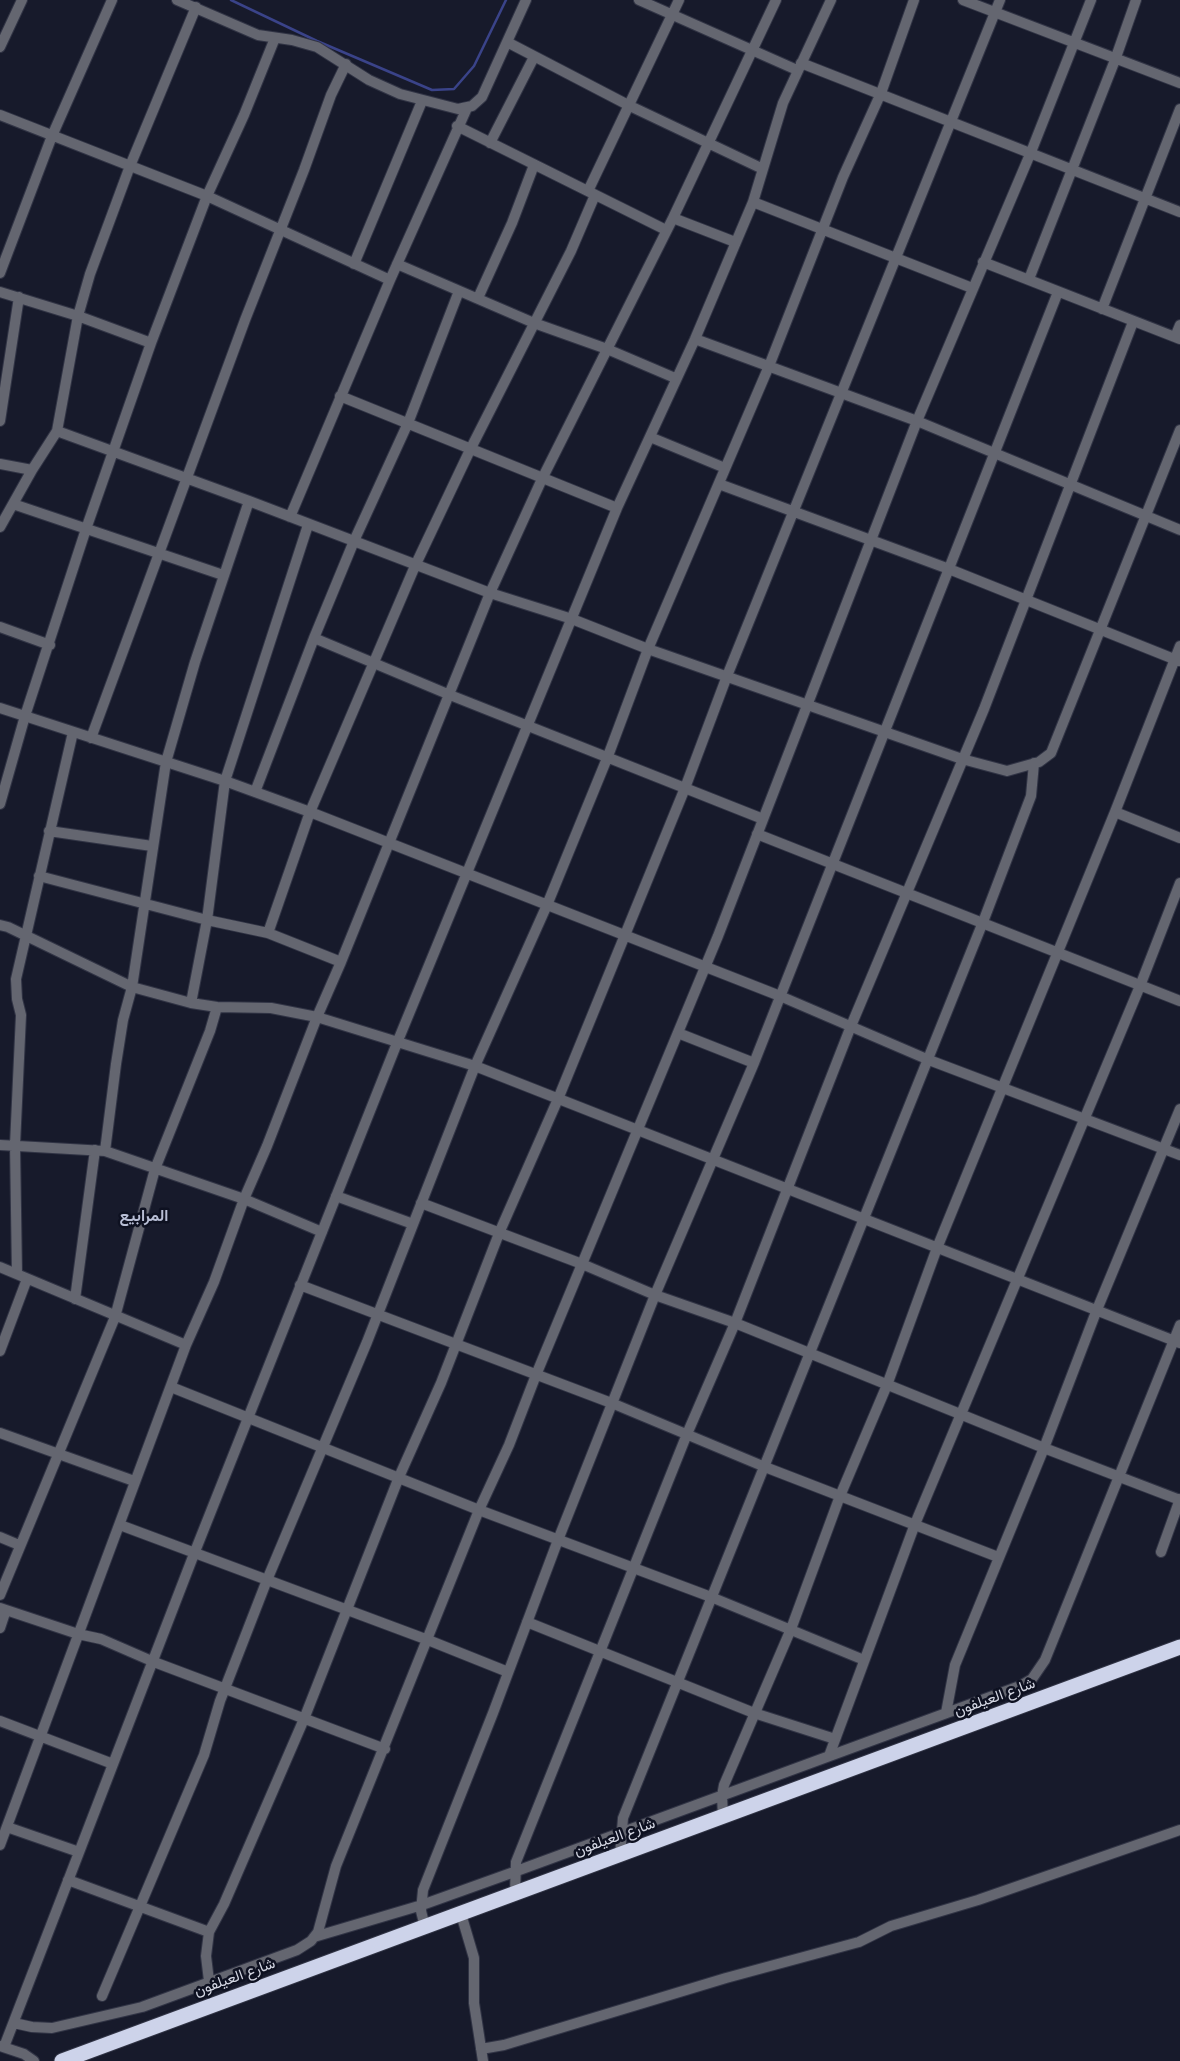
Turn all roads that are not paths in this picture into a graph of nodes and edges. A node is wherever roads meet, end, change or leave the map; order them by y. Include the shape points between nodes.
1 (22, 0) edge
2 (112, 0) edge
3 (178, 0) edge
4 (526, 0) edge
5 (639, 0) edge
6 (679, 0) edge
7 (776, 0) edge
8 (831, 0) edge
9 (914, 0) edge
10 (962, 0) edge
11 (1000, 0) edge
12 (1091, 0) edge
13 (1136, 0) edge
14 (196, 8) junction
15 (995, 13) junction
16 (671, 16) junction
17 (275, 38) junction
18 (507, 42) junction
19 (1074, 44) junction
20 (0, 47) edge
21 (754, 50) junction
22 (534, 57) junction
23 (1115, 60) junction
24 (346, 64) junction
25 (799, 67) junction
26 (1180, 83) edge
27 (880, 93) junction
28 (422, 102) junction
29 (630, 106) junction
30 (467, 108) junction
31 (1180, 109) edge
32 (0, 115) edge
33 (951, 122) junction
34 (457, 126) junction
35 (52, 136) junction
36 (490, 143) junction
37 (707, 143) junction
38 (1031, 152) junction
39 (534, 165) junction
40 (130, 166) junction
41 (763, 169) junction
42 (1072, 170) junction
43 (592, 193) junction
44 (207, 196) junction
45 (1144, 198) junction
46 (753, 202) junction
47 (1180, 212) edge
48 (673, 218) junction
49 (281, 230) junction
50 (666, 230) junction
51 (822, 230) junction
52 (735, 242) junction
53 (897, 257) junction
54 (982, 262) junction
55 (354, 264) junction
56 (397, 264) junction
57 (0, 273) edge
58 (390, 280) junction
59 (1029, 280) junction
60 (972, 288) junction
61 (0, 292) edge
62 (458, 292) junction
63 (1058, 292) junction
64 (19, 297) junction
65 (478, 298) junction
66 (1102, 309) junction
67 (78, 316) junction
68 (534, 322) junction
69 (1133, 322) junction
70 (1180, 325) edge
71 (1178, 338) edge
72 (695, 339) junction
73 (151, 342) junction
74 (607, 349) junction
75 (769, 366) junction
76 (675, 378) junction
77 (843, 392) junction
78 (340, 396) junction
79 (0, 421) edge
80 (917, 421) junction
81 (408, 423) junction
82 (1180, 430) edge
83 (57, 431) junction
84 (650, 437) junction
85 (470, 450) junction
86 (114, 453) junction
87 (994, 454) junction
88 (0, 464) edge
89 (725, 468) junction
90 (32, 470) junction
91 (186, 478) junction
92 (542, 479) junction
93 (719, 484) junction
94 (1069, 484) junction
95 (249, 501) junction
96 (13, 504) junction
97 (617, 508) junction
98 (794, 513) junction
99 (290, 516) junction
100 (1146, 517) junction
101 (308, 525) junction
102 (0, 527) edge
103 (86, 528) junction
104 (1180, 530) edge
105 (354, 541) junction
106 (871, 541) junction
107 (158, 554) junction
108 (414, 566) junction
109 (949, 569) junction
110 (223, 575) junction
111 (490, 593) junction
112 (1026, 601) junction
113 (572, 619) junction
114 (0, 627) edge
115 (1101, 628) junction
116 (314, 638) junction
117 (50, 645) junction
118 (1180, 646) edge
119 (648, 649) junction
120 (1177, 661) edge
121 (373, 664) junction
122 (727, 676) junction
123 (450, 695) junction
124 (809, 704) junction
125 (0, 708) edge
126 (25, 716) junction
127 (527, 724) junction
128 (886, 731) junction
129 (73, 732) junction
130 (91, 738) junction
131 (608, 756) junction
132 (962, 759) junction
133 (166, 762) junction
134 (1034, 763) junction
135 (225, 781) junction
136 (685, 788) junction
137 (254, 792) junction
138 (0, 804) edge
139 (310, 812) junction
140 (1115, 812) junction
141 (763, 819) junction
142 (49, 831) junction
143 (757, 834) junction
144 (1180, 838) edge
145 (388, 844) junction
146 (152, 846) junction
147 (833, 865) junction
148 (466, 875) junction
149 (38, 876) junction
150 (1180, 883) edge
151 (907, 894) junction
152 (143, 903) junction
153 (547, 905) junction
154 (207, 920) junction
155 (983, 922) junction
156 (0, 925) edge
157 (268, 933) junction
158 (624, 934) junction
159 (25, 937) junction
160 (1057, 951) junction
161 (341, 962) junction
162 (705, 967) junction
163 (1140, 986) junction
164 (132, 987) junction
165 (780, 996) junction
166 (1180, 1001) edge
167 (191, 1003) junction
168 (217, 1007) junction
169 (317, 1017) junction
170 (851, 1026) junction
171 (678, 1033) junction
172 (397, 1043) junction
173 (929, 1060) junction
174 (754, 1063) junction
175 (475, 1066) junction
176 (1003, 1087) junction
177 (558, 1099) junction
178 (1180, 1109) edge
179 (1084, 1118) junction
180 (638, 1130) junction
181 (0, 1145) edge
182 (15, 1145) junction
183 (1164, 1148) junction
184 (100, 1150) junction
185 (1180, 1154) edge
186 (712, 1160) junction
187 (155, 1169) junction
188 (788, 1189) junction
189 (336, 1196) junction
190 (244, 1199) junction
191 (420, 1203) junction
192 (865, 1218) junction
193 (413, 1224) junction
194 (500, 1231) junction
195 (322, 1232) junction
196 (937, 1248) junction
197 (582, 1264) junction
198 (0, 1266) edge
199 (17, 1274) junction
200 (27, 1279) junction
201 (1016, 1279) junction
202 (300, 1285) junction
203 (655, 1295) junction
204 (75, 1299) junction
205 (1096, 1312) junction
206 (378, 1313) junction
207 (114, 1317) junction
208 (736, 1323) junction
209 (1180, 1325) edge
210 (1177, 1342) edge
211 (455, 1344) junction
212 (186, 1345) junction
213 (0, 1351) edge
214 (810, 1354) junction
215 (536, 1375) junction
216 (888, 1385) junction
217 (171, 1387) junction
218 (614, 1404) junction
219 (963, 1414) junction
220 (249, 1418) junction
221 (0, 1433) edge
222 (687, 1434) junction
223 (322, 1448) junction
224 (1044, 1448) junction
225 (58, 1454) junction
226 (766, 1467) junction
227 (1120, 1476) junction
228 (399, 1477) junction
229 (134, 1481) junction
230 (840, 1496) junction
231 (1180, 1500) edge
232 (479, 1510) junction
233 (915, 1524) junction
234 (120, 1525) junction
235 (0, 1537) edge
236 (558, 1540) junction
237 (19, 1545) junction
238 (1161, 1552) dead end
239 (194, 1554) junction
240 (998, 1557) junction
241 (634, 1568) junction
242 (266, 1580) junction
243 (0, 1595) edge
244 (711, 1597) junction
245 (3, 1609) edge
246 (346, 1611) junction
247 (527, 1622) junction
248 (0, 1628) edge
249 (791, 1629) junction
250 (78, 1634) junction
251 (428, 1640) junction
252 (1180, 1647) edge
253 (601, 1652) junction
254 (864, 1660) junction
255 (154, 1662) junction
256 (508, 1672) junction
257 (678, 1684) junction
258 (225, 1689) junction
259 (754, 1713) junction
260 (946, 1713) junction
261 (304, 1719) junction
262 (0, 1721) edge
263 (40, 1736) junction
264 (835, 1739) junction
265 (384, 1749) junction
266 (829, 1756) junction
267 (113, 1764) junction
268 (722, 1796) junction
269 (723, 1817) junction
270 (7, 1827) junction
271 (1180, 1830) edge
272 (620, 1834) junction
273 (0, 1845) edge
274 (79, 1852) junction
275 (620, 1854) junction
276 (514, 1872) junction
277 (68, 1880) junction
278 (515, 1893) junction
279 (422, 1905) junction
280 (141, 1906) junction
281 (461, 1914) junction
282 (425, 1927) junction
283 (209, 1932) junction
284 (314, 1937) junction
285 (209, 1980) junction
286 (102, 1996) dead end
287 (14, 2023) junction
288 (2, 2047) edge
289 (481, 2049) junction
290 (34, 2061) edge
291 (62, 2061) edge
292 (483, 2061) edge

1 - 20 street
2 - 35 street
3 - 14 street
4 - 18 street
5 - 16 street
6 - 16 street
7 - 21 street
8 - 25 street
9 - 27 street
10 - 15 street
11 - 15 street
12 - 19 street
13 - 23 street
14 - 17 street via 258,35
14 - 40 street
15 - 19 street
15 - 33 street
16 - 21 street
16 - 29 street
17 - 24 street via 317,48
17 - 44 street
18 - 22 street
18 - 30 street via 482,97
19 - 23 street
19 - 38 street
21 - 25 street
21 - 37 street
22 - 29 street
22 - 36 street
23 - 26 street
23 - 42 street
24 - 28 street via 384,88
24 - 49 street via 331,95
25 - 27 street
25 - 41 street via 774,127
27 - 33 street
27 - 51 street
28 - 30 street
28 - 55 street
29 - 37 street
29 - 43 street
30 - 34 street
31 - 45 street
32 - 35 street
33 - 38 street
33 - 53 street
34 - 36 street
34 - 56 street
35 - 40 street
35 - 57 street
36 - 39 street
37 - 41 street
37 - 48 street
38 - 42 street
38 - 54 street
39 - 43 street
39 - 65 street
40 - 44 street
40 - 67 street
41 - 46 street
42 - 45 street
42 - 59 street
43 - 50 street
43 - 68 street via 571,251
44 - 49 street
44 - 73 street
45 - 47 street
45 - 66 street
46 - 51 street
46 - 52 street
48 - 50 street
48 - 52 street
49 - 55 street
49 - 91 street
50 - 74 street
51 - 53 street
51 - 75 street
52 - 72 street
53 - 60 street
53 - 77 street
54 - 59 street
54 - 60 street
55 - 58 street
56 - 58 street
56 - 62 street
58 - 78 street
59 - 63 street
60 - 80 street
61 - 64 street
62 - 65 street
62 - 81 street
63 - 66 street
63 - 87 street
64 - 67 street
64 - 79 street
65 - 68 street
66 - 69 street
67 - 73 street
67 - 83 street
68 - 74 street
68 - 85 street
69 - 71 street
69 - 94 street
70 - 71 street
72 - 75 street
72 - 76 street
73 - 86 street
74 - 76 street
74 - 92 street
75 - 77 street
75 - 89 street
76 - 84 street
77 - 80 street
77 - 98 street
78 - 81 street
78 - 99 street
80 - 87 street
80 - 106 street
81 - 85 street
81 - 105 street
82 - 100 street
83 - 86 street
83 - 90 street
84 - 89 street
84 - 97 street
85 - 92 street
85 - 108 street
86 - 91 street
86 - 103 street
87 - 94 street
87 - 109 street
88 - 90 street
89 - 93 street
90 - 96 street
91 - 95 street
91 - 107 street
92 - 97 street
92 - 111 street
93 - 98 street
93 - 119 street
94 - 100 street
94 - 112 street
95 - 99 street
95 - 110 street
96 - 102 street
96 - 103 street
97 - 113 street
98 - 106 street
98 - 122 street
99 - 101 street
100 - 104 street
100 - 115 street
101 - 105 street
101 - 135 street
103 - 107 street
103 - 117 street
105 - 108 street
105 - 116 street
106 - 109 street
106 - 124 street
107 - 110 street
107 - 130 street
108 - 111 street
108 - 121 street
109 - 112 street
109 - 128 street
110 - 133 street
111 - 113 street
111 - 123 street
112 - 115 street
112 - 132 street
113 - 119 street
113 - 127 street
114 - 117 street
115 - 120 street
115 - 134 street via 1051,753
116 - 121 street
116 - 137 street
117 - 126 street
118 - 120 street
119 - 122 street
119 - 131 street
120 - 140 street
121 - 123 street
121 - 139 street
122 - 124 street
122 - 136 street
123 - 127 street
123 - 145 street
124 - 128 street
124 - 141 street
125 - 126 street
126 - 129 street
126 - 138 street
127 - 131 street
127 - 148 street
128 - 132 street
128 - 147 street
129 - 130 street
129 - 142 street
130 - 133 street
131 - 136 street
131 - 153 street
132 - 134 street via 1006,771
132 - 151 street
133 - 135 street
133 - 146 street
134 - 155 street via 1031,796
135 - 137 street
135 - 154 street
136 - 141 street
136 - 158 street
137 - 139 street
139 - 145 street
139 - 157 street
140 - 144 street
140 - 160 street
141 - 143 street
142 - 146 street
142 - 149 street
143 - 147 street
143 - 162 street
145 - 148 street
145 - 161 street
146 - 152 street
147 - 151 street
147 - 165 street
148 - 153 street
148 - 172 street
149 - 152 street
149 - 159 street
150 - 163 street
151 - 155 street
151 - 170 street
152 - 154 street
152 - 164 street
153 - 158 street
153 - 175 street
154 - 157 street
154 - 167 street
155 - 160 street
155 - 173 street
156 - 159 street
157 - 161 street
158 - 162 street
158 - 177 street
159 - 164 street
159 - 182 street via 16,979 21,1015
160 - 163 street
160 - 176 street
161 - 169 street
162 - 165 street
162 - 171 street
163 - 166 street
163 - 179 street
164 - 167 street
164 - 184 street
165 - 170 street
165 - 174 street
167 - 168 street
168 - 169 street via 271,1008
168 - 187 street
169 - 172 street
169 - 190 street
170 - 173 street
170 - 188 street
171 - 174 street
171 - 180 street
172 - 175 street
172 - 189 street
173 - 176 street
173 - 192 street
174 - 186 street
175 - 177 street
175 - 191 street
176 - 179 street
176 - 196 street
177 - 180 street
177 - 194 street
178 - 183 street
179 - 183 street
179 - 201 street
180 - 186 street
180 - 197 street
181 - 182 street
182 - 184 street
182 - 199 street
183 - 185 street
183 - 205 street
184 - 187 street
184 - 204 street
186 - 188 street
186 - 203 street
187 - 190 street
187 - 207 street
188 - 192 street
188 - 208 street
189 - 193 street
189 - 195 street
190 - 195 street
190 - 212 street via 214,1282
191 - 193 street
191 - 194 street
192 - 196 street
192 - 214 street
193 - 206 street
194 - 197 street
194 - 211 street
195 - 202 street
196 - 201 street
196 - 216 street
197 - 203 street
197 - 215 street
198 - 199 street
199 - 200 street
200 - 204 street
200 - 213 street
201 - 205 street
201 - 219 street
202 - 206 street
202 - 220 street
203 - 208 street
203 - 218 street
204 - 207 street
205 - 210 street
205 - 224 street
206 - 211 street
206 - 223 street
207 - 212 street
207 - 225 street
208 - 214 street
208 - 222 street
209 - 210 street
210 - 227 street
211 - 215 street
211 - 228 street
212 - 217 street
214 - 216 street
214 - 226 street
215 - 218 street
215 - 232 street via 509,1446
216 - 219 street
216 - 230 street
217 - 220 street
217 - 229 street
218 - 222 street
218 - 236 street
219 - 224 street
219 - 233 street
220 - 223 street
220 - 239 street
221 - 225 street
222 - 226 street
222 - 241 street
223 - 228 street
223 - 242 street
224 - 227 street
224 - 240 street
225 - 229 street
225 - 237 street
226 - 230 street
226 - 244 street
227 - 231 street
227 - 260 street via 1041,1670 1026,1683
228 - 232 street
228 - 246 street
229 - 234 street
230 - 233 street
230 - 249 street
231 - 238 street
232 - 236 street
232 - 251 street
233 - 240 street
233 - 254 street
234 - 239 street
234 - 250 street
235 - 237 street
236 - 241 street
236 - 247 street
237 - 243 street
239 - 242 street
239 - 255 street
240 - 260 street via 954,1665
241 - 244 street
241 - 253 street
242 - 246 street
242 - 258 street
244 - 249 street
244 - 257 street
245 - 248 street
245 - 250 street
246 - 251 street
246 - 261 street
247 - 253 street
247 - 256 street
249 - 254 street
249 - 259 street
250 - 255 street via 101,1639
250 - 263 street
251 - 256 street
251 - 265 street
252 - 269 highway, شارع العيلفون
253 - 257 street
253 - 276 street
254 - 264 street
255 - 258 street
255 - 267 street
256 - 279 street via 423,1890
257 - 259 street
257 - 272 street via 623,1818
258 - 261 street
258 - 280 street via 204,1755
259 - 264 street
259 - 268 street
260 - 266 street
261 - 265 street
261 - 283 street
262 - 263 street
263 - 267 street
263 - 270 street
264 - 266 street
265 - 284 street via 336,1866 320,1927
266 - 268 street
267 - 274 street
268 - 269 street
268 - 272 street
269 - 275 highway, شارع العيلفون
270 - 273 street
270 - 274 street
271 - 289 street via 978,1900 891,1926 859,1942
272 - 275 street
272 - 276 street
274 - 277 street
275 - 278 highway, شارع العيلفون
276 - 278 street
276 - 279 street
277 - 280 street
277 - 287 street
278 - 281 highway, شارع العيلفون
279 - 282 street
279 - 284 street
280 - 283 street
280 - 286 street
281 - 282 highway, شارع العيلفون
281 - 289 street via 474,1958 474,2003
282 - 291 highway, شارع العيلفون
283 - 285 street via 206,1965
284 - 285 street via 298,1950
285 - 287 street via 142,2006 62,2026 42,2028
287 - 288 street
288 - 290 street
289 - 292 street

